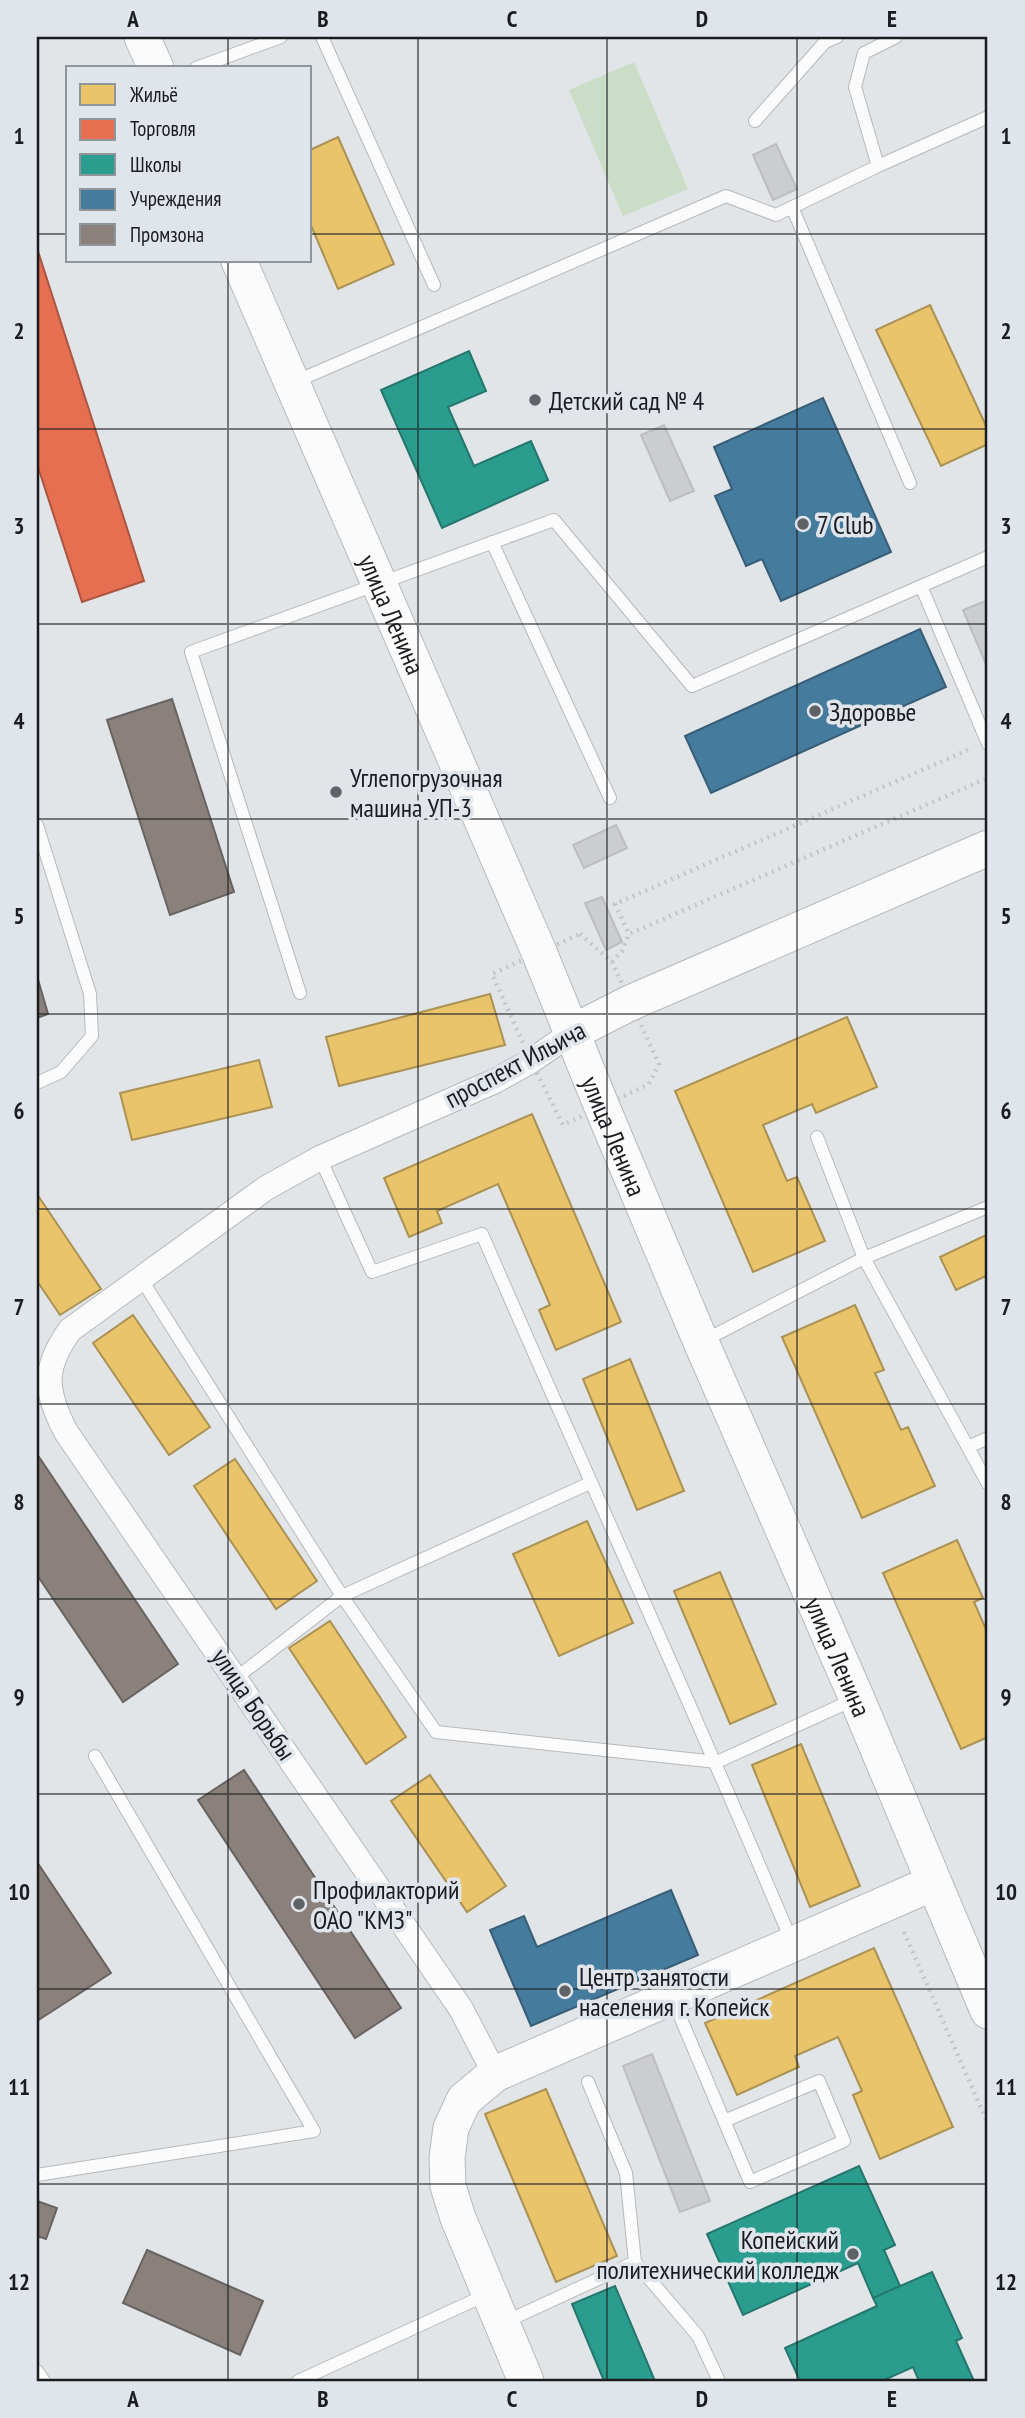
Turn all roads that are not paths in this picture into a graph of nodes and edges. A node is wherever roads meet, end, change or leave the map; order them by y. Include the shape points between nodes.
1 (142, 37) edge
2 (281, 37) edge
3 (323, 37) edge
4 (896, 37) edge
5 (829, 38) edge
6 (155, 66) edge
7 (202, 66) edge
8 (988, 117) edge
9 (755, 121) dead end
10 (877, 166) junction
11 (792, 207) junction
12 (239, 262) edge
13 (434, 285) dead end
14 (292, 383) junction
15 (911, 484) dead end
16 (492, 542) junction
17 (988, 557) edge
18 (378, 585) junction
19 (921, 586) junction
20 (988, 743) edge
21 (610, 798) dead end
22 (37, 825) edge
23 (988, 848) edge
24 (300, 993) dead end
25 (573, 1032) junction
26 (37, 1083) edge
27 (817, 1137) dead end
28 (320, 1158) junction
29 (988, 1207) edge
30 (863, 1258) junction
31 (140, 1278) junction
32 (70, 1330) joint
33 (701, 1342) junction
34 (43, 1367) edge
35 (988, 1438) edge
36 (968, 1447) junction
37 (590, 1483) junction
38 (988, 1484) edge
39 (342, 1596) junction
40 (236, 1678) junction
41 (857, 1699) junction
42 (95, 1756) dead end
43 (717, 1762) junction
44 (933, 1884) junction
45 (793, 1944) junction
46 (671, 1997) junction
47 (988, 2011) edge
48 (495, 2074) junction
49 (588, 2082) dead end
50 (724, 2121) junction
51 (37, 2175) edge
52 (635, 2262) junction
53 (495, 2309) junction
54 (37, 2371) edge
55 (44, 2381) edge
56 (298, 2381) edge
57 (526, 2381) edge
58 (719, 2381) edge

1 - 6 street
2 - 7 lane
3 - 13 lane
4 - 10 lane via 864,52 855,87
5 - 9 lane
8 - 10 lane
10 - 11 lane
11 - 14 lane via 776,215 726,196
11 - 15 lane
12 - 14 street, улица Ленина
14 - 18 street, улица Ленина
16 - 18 lane
16 - 19 lane via 554,520 692,686
16 - 21 lane
17 - 19 lane
18 - 24 lane via 191,652
18 - 25 street, улица Ленина
19 - 20 lane
22 - 26 lane via 90,994 92,1036 61,1072
23 - 25 street, проспект Ильича
25 - 28 street, проспект Ильича via 495,1081
25 - 33 street, улица Ленина
27 - 30 lane
28 - 31 street, проспект Ильича via 266,1188
28 - 37 lane via 372,1272 482,1234
29 - 30 lane
30 - 33 lane
30 - 36 lane
31 - 32 street, проспект Ильича
31 - 39 lane
32 - 34 street, улица Борьбы
33 - 41 street, улица Ленина
34 - 40 street, улица Борьбы via 52,1403 66,1432
35 - 36 lane
36 - 38 lane
37 - 39 lane
37 - 43 lane
39 - 40 lane
39 - 43 lane via 436,1731
40 - 48 street, улица Борьбы via 461,2009
41 - 43 lane
41 - 44 street, улица Ленина
42 - 51 lane via 314,2131
43 - 45 lane
44 - 45 street
44 - 47 street, улица Ленина
45 - 46 street
46 - 48 street
46 - 50 lane
48 - 53 street via 464,2100 450,2129 447,2158 457,2218
49 - 52 lane via 626,2174
50 - 50 lane via 750,2182 844,2141 819,2081
52 - 53 lane
52 - 58 lane via 698,2336
53 - 56 lane
53 - 57 street
54 - 55 lane

